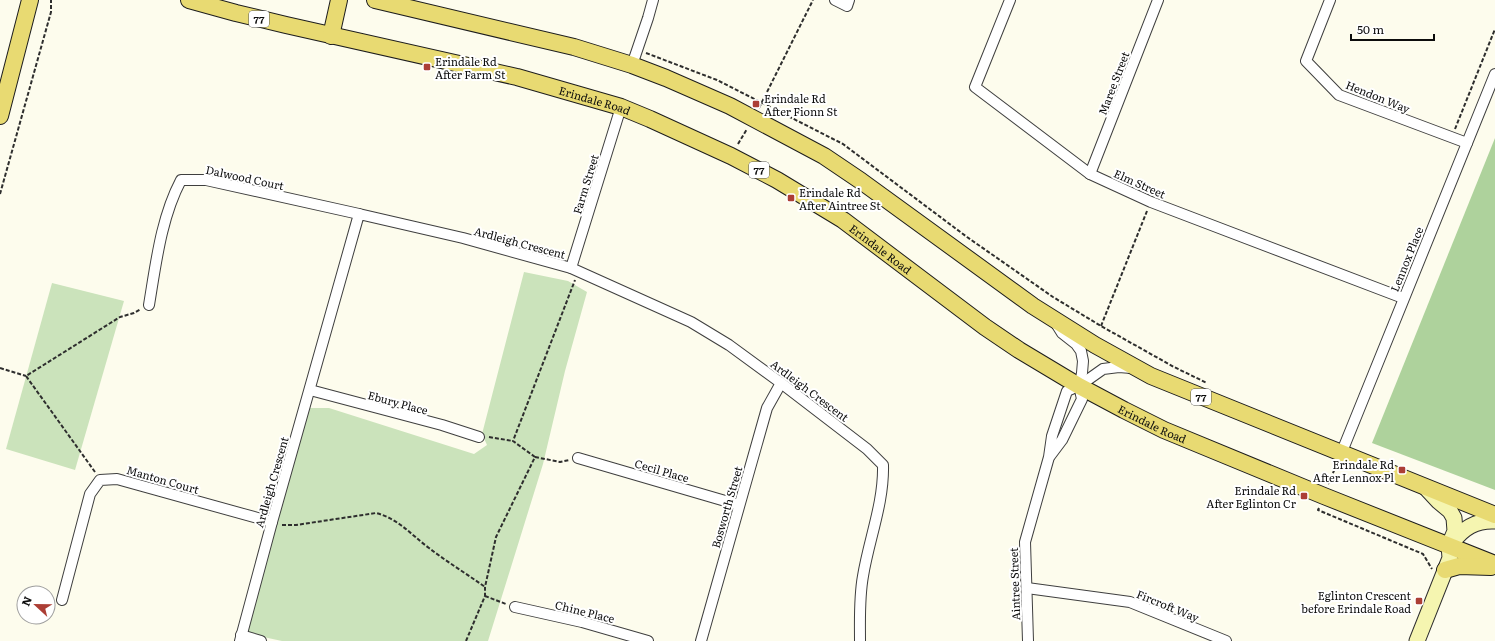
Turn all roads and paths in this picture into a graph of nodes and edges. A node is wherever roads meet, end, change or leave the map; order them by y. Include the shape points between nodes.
1 (30, 0) edge
2 (50, 0) edge
3 (189, 0) edge
4 (339, 0) edge
5 (375, 0) edge
6 (652, 0) edge
7 (813, 0) edge
8 (835, 0) edge
9 (849, 0) edge
10 (1010, 0) edge
11 (1158, 0) edge
12 (1330, 0) edge
13 (1495, 29) edge
14 (331, 36) junction
15 (637, 50) junction
16 (632, 65) junction
17 (1495, 74) edge
18 (763, 102) junction
19 (621, 107) junction
20 (0, 116) edge
21 (754, 118) junction
22 (1452, 138) junction
23 (1467, 144) junction
24 (731, 156) junction
25 (1090, 174) junction
26 (0, 194) edge
27 (1151, 202) junction
28 (359, 214) junction
29 (575, 270) junction
30 (1403, 298) junction
31 (150, 305) joint
32 (1052, 318) junction
33 (1101, 326) junction
34 (0, 368) edge
35 (1137, 368) junction
36 (26, 376) junction
37 (781, 383) junction
38 (1210, 384) dead end
39 (1079, 386) junction
40 (310, 390) junction
41 (479, 437) joint
42 (513, 442) junction
43 (1341, 454) junction
44 (535, 457) junction
45 (1049, 457) junction
46 (578, 458) joint
47 (100, 480) junction
48 (1425, 487) junction
49 (739, 505) junction
50 (1495, 515) edge
51 (1495, 521) edge
52 (272, 522) junction
53 (1449, 546) junction
54 (1495, 564) edge
55 (1495, 567) edge
56 (1445, 570) junction
57 (485, 586) junction
58 (1027, 588) junction
59 (485, 596) junction
60 (62, 600) dead end
61 (515, 607) joint
62 (241, 638) edge
63 (261, 641) edge
64 (466, 641) edge
65 (648, 641) edge
66 (701, 641) edge
67 (860, 641) edge
68 (1028, 641) edge
69 (1226, 641) edge
70 (1407, 641) edge
71 (1417, 641) edge

1 - 20 main road
2 - 26 path via 51,12
3 - 14 main road, Erindale Road / 77
4 - 14 main road
5 - 16 main road, 77 via 574,47
6 - 15 street
7 - 18 path
8 - 9 street via 847,6
10 - 25 street, Elm Street via 975,87
11 - 25 street, Maree Street
12 - 22 street, Hendon Way via 1306,61 1339,95
13 - 22 path
14 - 19 main road, Erindale Road / 77 via 517,77
15 - 16 street
15 - 18 path via 717,80
16 - 21 main road, 77
17 - 23 street, Lennox Place
18 - 21 path
18 - 33 path via 843,144 967,237 1053,297
19 - 24 main road, Erindale Road / 77
19 - 29 street, Farm Street
21 - 24 path
21 - 32 main road, 77 via 861,180
22 - 23 street, Hendon Way
23 - 30 street, Lennox Place
24 - 39 main road, Erindale Road / 77 via 777,180 842,220 985,327
25 - 27 street, Elm Street
27 - 30 street, Elm Street
27 - 33 path
28 - 29 street, Ardleigh Crescent via 463,238
28 - 31 street, Dalwood Court via 206,180 181,180 172,198 157,253
28 - 40 street, Ardleigh Crescent
29 - 37 street, Ardleigh Crescent via 691,322 729,345
29 - 42 path
30 - 43 street, Lennox Place
31 - 36 path via 120,317
32 - 35 main road, 77
32 - 39 street, Aintree Street via 1062,333 1081,351
33 - 38 path
34 - 36 path
35 - 39 street, Aintree Street via 1103,369
35 - 43 main road, 77 via 1188,392
36 - 47 path
37 - 49 street, Bosworth Street via 767,408
37 - 67 street, Ardleigh Crescent via 867,449 883,465 884,484 863,577
39 - 45 street, Aintree Street via 1082,399 1062,440
39 - 45 street, Aintree Street via 1067,391 1052,436
39 - 53 main road, Erindale Road / 77 via 1164,430
40 - 41 street, Ebury Place
40 - 52 street, Ardleigh Crescent
41 - 42 path
42 - 44 path
43 - 48 main road, 77
44 - 46 path via 560,462
44 - 57 path via 496,537
45 - 58 street, Aintree Street via 1025,542
46 - 49 street, Cecil Place
47 - 52 street, Manton Court via 117,479
47 - 60 street via 90,494
48 - 50 main road, 77
48 - 53 street via 1454,518 1455,531
49 - 66 street, Bosworth Street
51 - 53 street via 1488,520 1468,526
52 - 57 path via 277,526 376,513 388,516
52 - 62 street, Ardleigh Crescent
53 - 54 main road, Erindale Road / 77
53 - 56 street via 1450,558
53 - 70 street via 1441,556
55 - 56 main road via 1459,566
56 - 71 street
57 - 59 path
58 - 68 street, Aintree Street
58 - 69 street, Fircroft Way via 1130,602
59 - 61 path
59 - 64 path
61 - 65 street, Chine Place via 582,622
62 - 63 street

